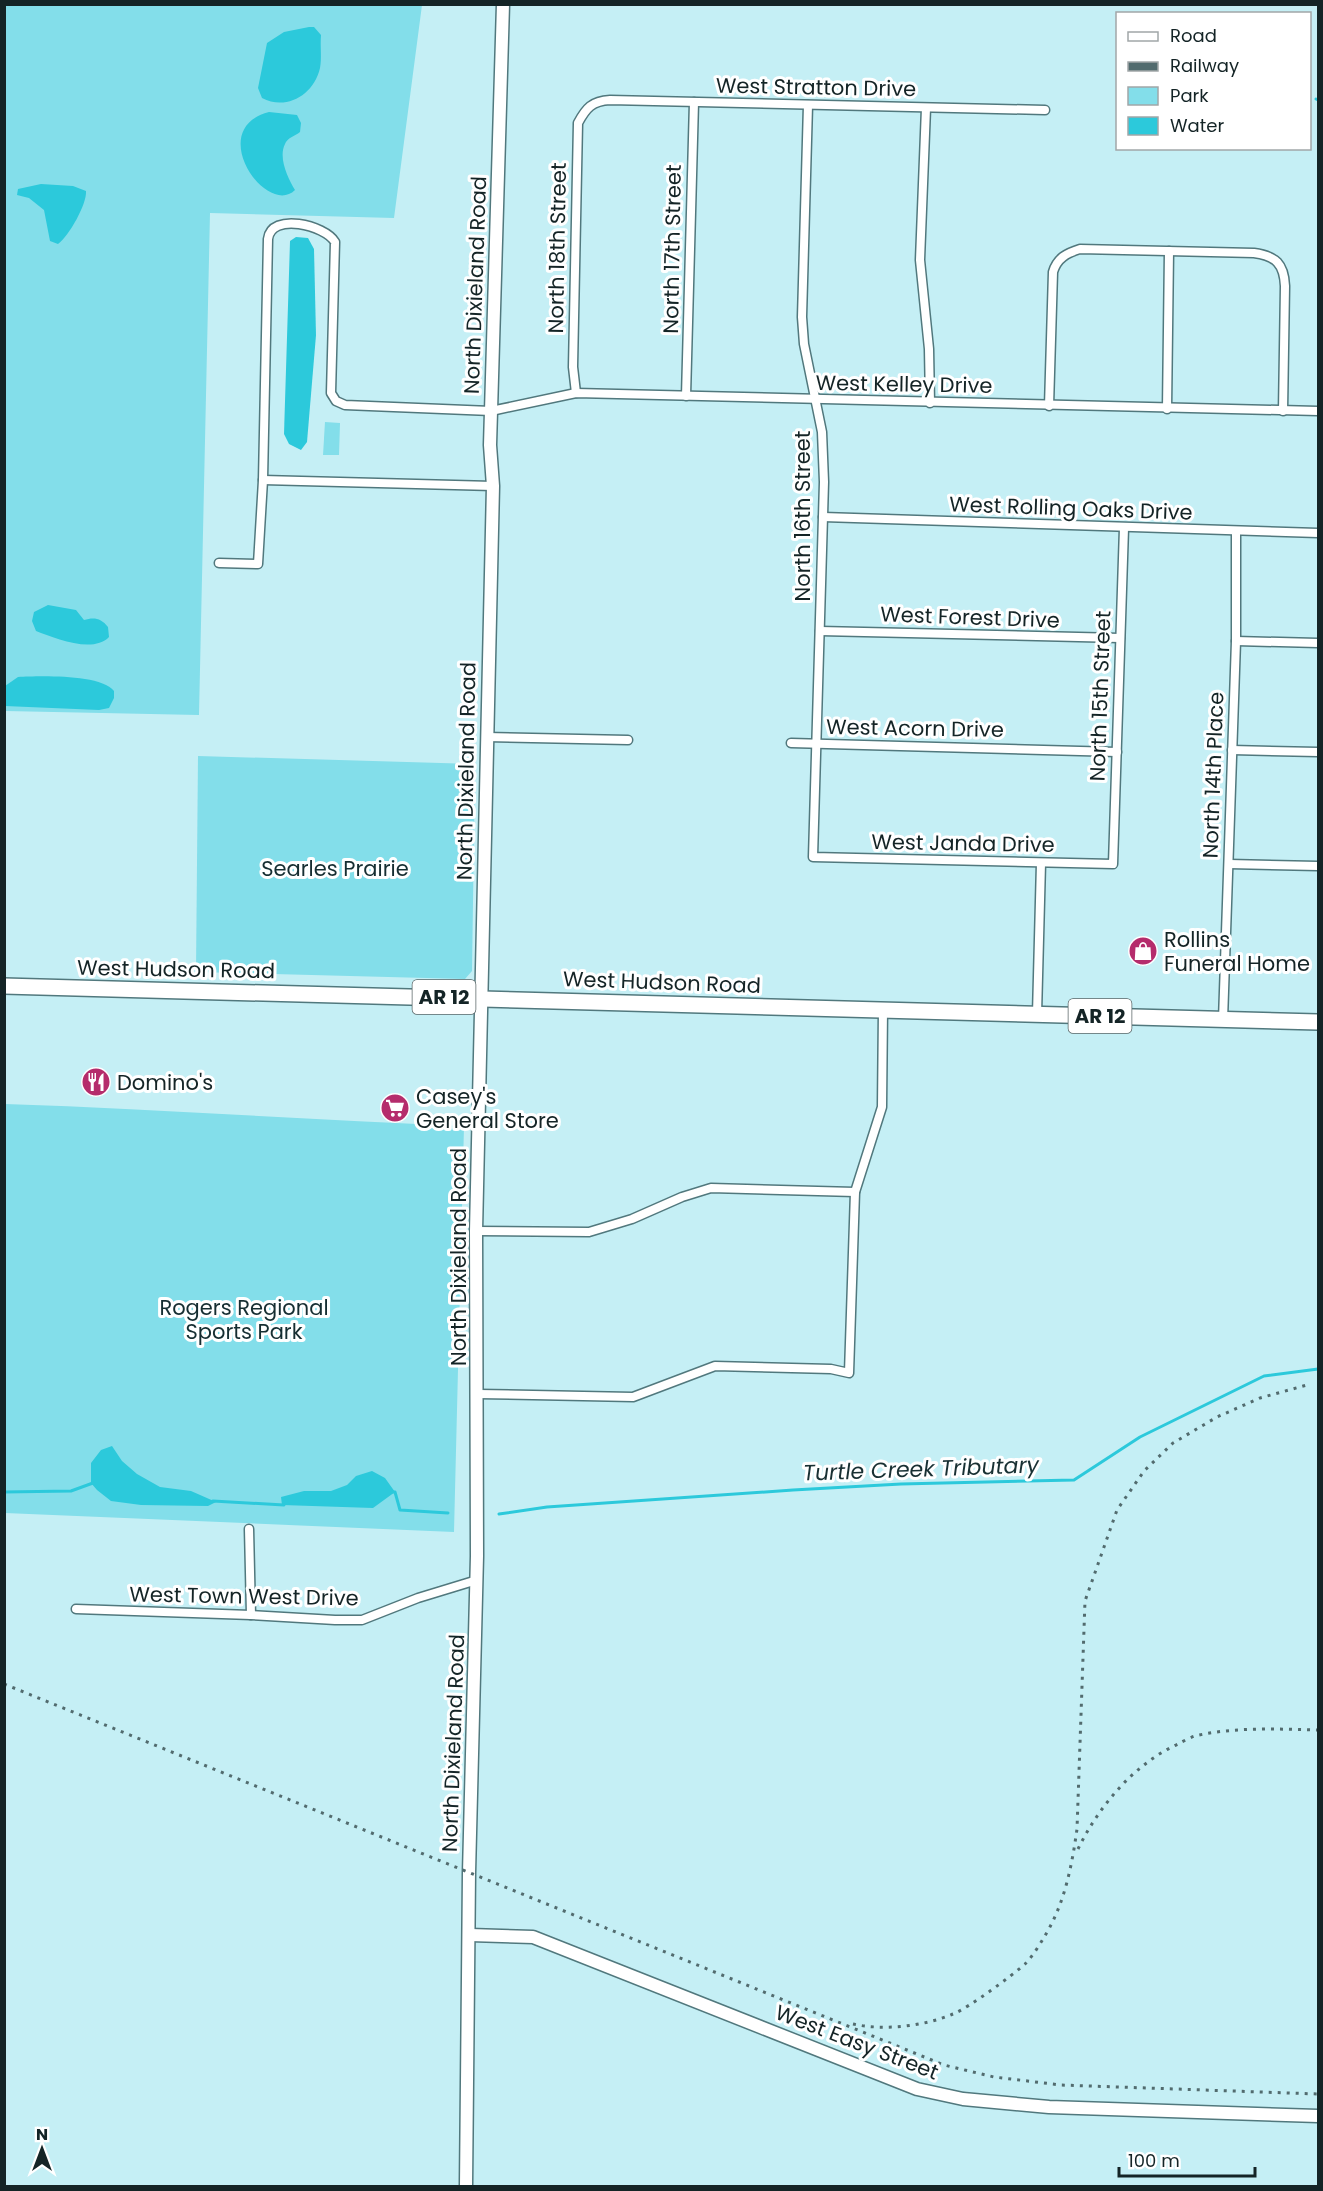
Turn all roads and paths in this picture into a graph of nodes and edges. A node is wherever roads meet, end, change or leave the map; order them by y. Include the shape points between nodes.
1 (504, 4) edge
2 (694, 102) junction
3 (808, 105) junction
4 (587, 107) joint
5 (926, 108) junction
6 (1045, 110) dead end
7 (1169, 251) junction
8 (576, 393) junction
9 (687, 396) junction
10 (815, 400) junction
11 (930, 403) junction
12 (1048, 406) junction
13 (1167, 409) junction
14 (491, 411) junction
15 (1283, 411) junction
16 (1318, 411) edge
17 (263, 480) junction
18 (493, 486) junction
19 (823, 517) junction
20 (1124, 528) junction
21 (1236, 531) junction
22 (1318, 533) edge
23 (219, 563) dead end
24 (820, 631) junction
25 (1120, 638) junction
26 (1236, 641) junction
27 (1318, 643) edge
28 (486, 737) junction
29 (628, 740) dead end
30 (791, 743) dead end
31 (815, 744) junction
32 (1232, 750) junction
33 (1117, 752) junction
34 (1318, 752) edge
35 (813, 857) joint
36 (1041, 863) junction
37 (1113, 864) joint
38 (1229, 864) junction
39 (1318, 866) edge
40 (4, 986) edge
41 (482, 998) junction
42 (883, 1009) junction
43 (1037, 1014) junction
44 (1223, 1020) junction
45 (1318, 1022) edge
46 (855, 1192) junction
47 (476, 1231) junction
48 (478, 1394) junction
49 (249, 1529) dead end
50 (477, 1580) junction
51 (76, 1610) dead end
52 (251, 1615) junction
53 (470, 1935) junction
54 (1318, 2116) edge
55 (466, 2187) edge

1 - 14 street, North Dixieland Road
2 - 3 street, West Stratton Drive
2 - 4 street, West Stratton Drive via 610,100
2 - 9 street, North 17th Street
3 - 5 street, West Stratton Drive
3 - 10 street, North 16th Street via 802,316
4 - 8 street, North 18th Street via 578,123 573,367
5 - 6 street, West Stratton Drive
5 - 11 street via 920,260
7 - 12 street via 1080,249 1058,262 1053,272
7 - 13 street
7 - 15 street via 1254,253 1280,264 1285,286
8 - 9 street, West Kelley Drive
8 - 14 street, West Kelley Drive
9 - 10 street, West Kelley Drive
10 - 11 street, West Kelley Drive
10 - 19 street, North 16th Street via 823,442
11 - 12 street, West Kelley Drive
12 - 13 street, West Kelley Drive
13 - 15 street, West Kelley Drive
14 - 17 street, West Kelley Drive via 345,405 336,400 332,393 335,242 332,236 317,229 281,224 268,233
14 - 18 street, North Dixieland Road
15 - 16 street, West Kelley Drive
17 - 18 street
17 - 23 street via 258,564
18 - 28 street, North Dixieland Road
19 - 20 street, West Rolling Oaks Drive
19 - 24 street, North 16th Street
20 - 21 street, West Rolling Oaks Drive
20 - 25 street, North 15th Street
21 - 22 street, West Rolling Oaks Drive
21 - 26 street, North 14th Place
24 - 25 street, West Forest Drive
24 - 31 street, North 16th Street
25 - 33 street, North 15th Street
26 - 27 street
26 - 32 street, North 14th Place
28 - 29 street
28 - 41 street, North Dixieland Road
30 - 31 street, West Acorn Drive
31 - 33 street, West Acorn Drive
31 - 35 street, North 16th Street
32 - 34 street
32 - 38 street, North 14th Place
33 - 37 street, North 15th Street
35 - 36 street, West Janda Drive
36 - 37 street, West Janda Drive
36 - 43 street
38 - 39 street
38 - 44 street, North 14th Place
40 - 41 highway, West Hudson Road / AR 12
41 - 42 highway, West Hudson Road / AR 12
41 - 47 street, North Dixieland Road
42 - 43 highway, West Hudson Road / AR 12
42 - 46 street via 882,1107
43 - 44 highway, West Hudson Road / AR 12
44 - 45 highway, West Hudson Road / AR 12
46 - 47 street via 711,1188 589,1232
46 - 48 street via 849,1373 831,1369 715,1366 633,1397
47 - 48 street, North Dixieland Road
48 - 50 street, North Dixieland Road
49 - 52 street
50 - 52 street, West Town West Drive via 362,1620
50 - 53 street, North Dixieland Road
51 - 52 street, West Town West Drive
53 - 54 street, West Easy Street via 532,1937 917,2089 963,2099 1049,2107
53 - 55 street, North Dixieland Road

